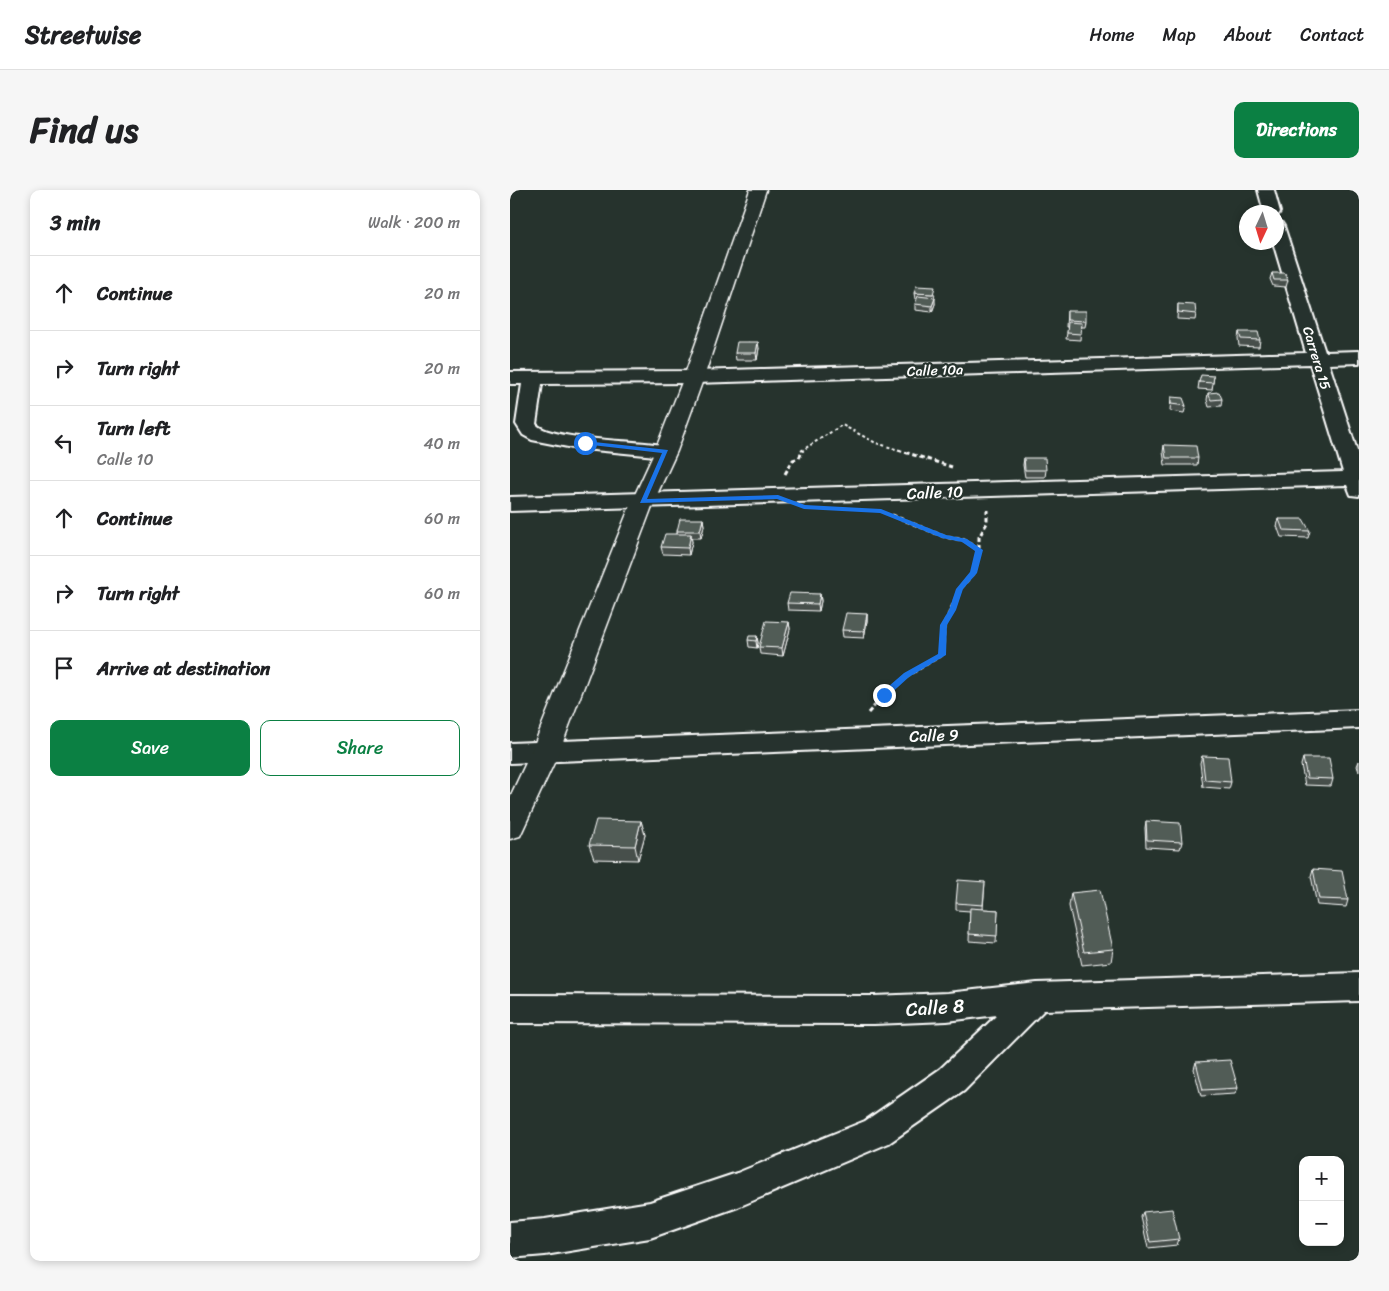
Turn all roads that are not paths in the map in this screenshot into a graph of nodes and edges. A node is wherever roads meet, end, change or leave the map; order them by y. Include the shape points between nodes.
1 (758, 190) edge
2 (1266, 190) edge
3 (1270, 205) edge
4 (1283, 250) edge
5 (1359, 357) edge
6 (1317, 358) junction
7 (694, 377) junction
8 (510, 378) edge
9 (533, 378) junction
10 (666, 451) junction
11 (1358, 482) edge
12 (643, 501) junction
13 (510, 504) edge
14 (1359, 719) edge
15 (546, 750) junction
16 (510, 753) edge
17 (510, 828) edge
18 (1359, 988) edge
19 (1037, 997) junction
20 (510, 1010) edge
21 (510, 1240) edge

1 - 7 street
2 - 3 street
4 - 6 street, Carrera 15
5 - 6 street, Calle 10a
6 - 7 street, Calle 10a
6 - 11 street, Carrera 15
7 - 9 street, Calle 10a
7 - 10 street
8 - 9 street, Calle 10a
9 - 10 street via 526,424 531,431 585,443
10 - 12 street
11 - 12 street, Calle 10
12 - 13 street, Calle 10
12 - 15 street
14 - 15 street, Calle 9
15 - 16 street, Calle 9
15 - 17 street
18 - 19 street, Calle 8
19 - 20 street, Calle 8 via 947,1007 874,1010
19 - 21 street via 952,1080 876,1132 738,1190 650,1220

